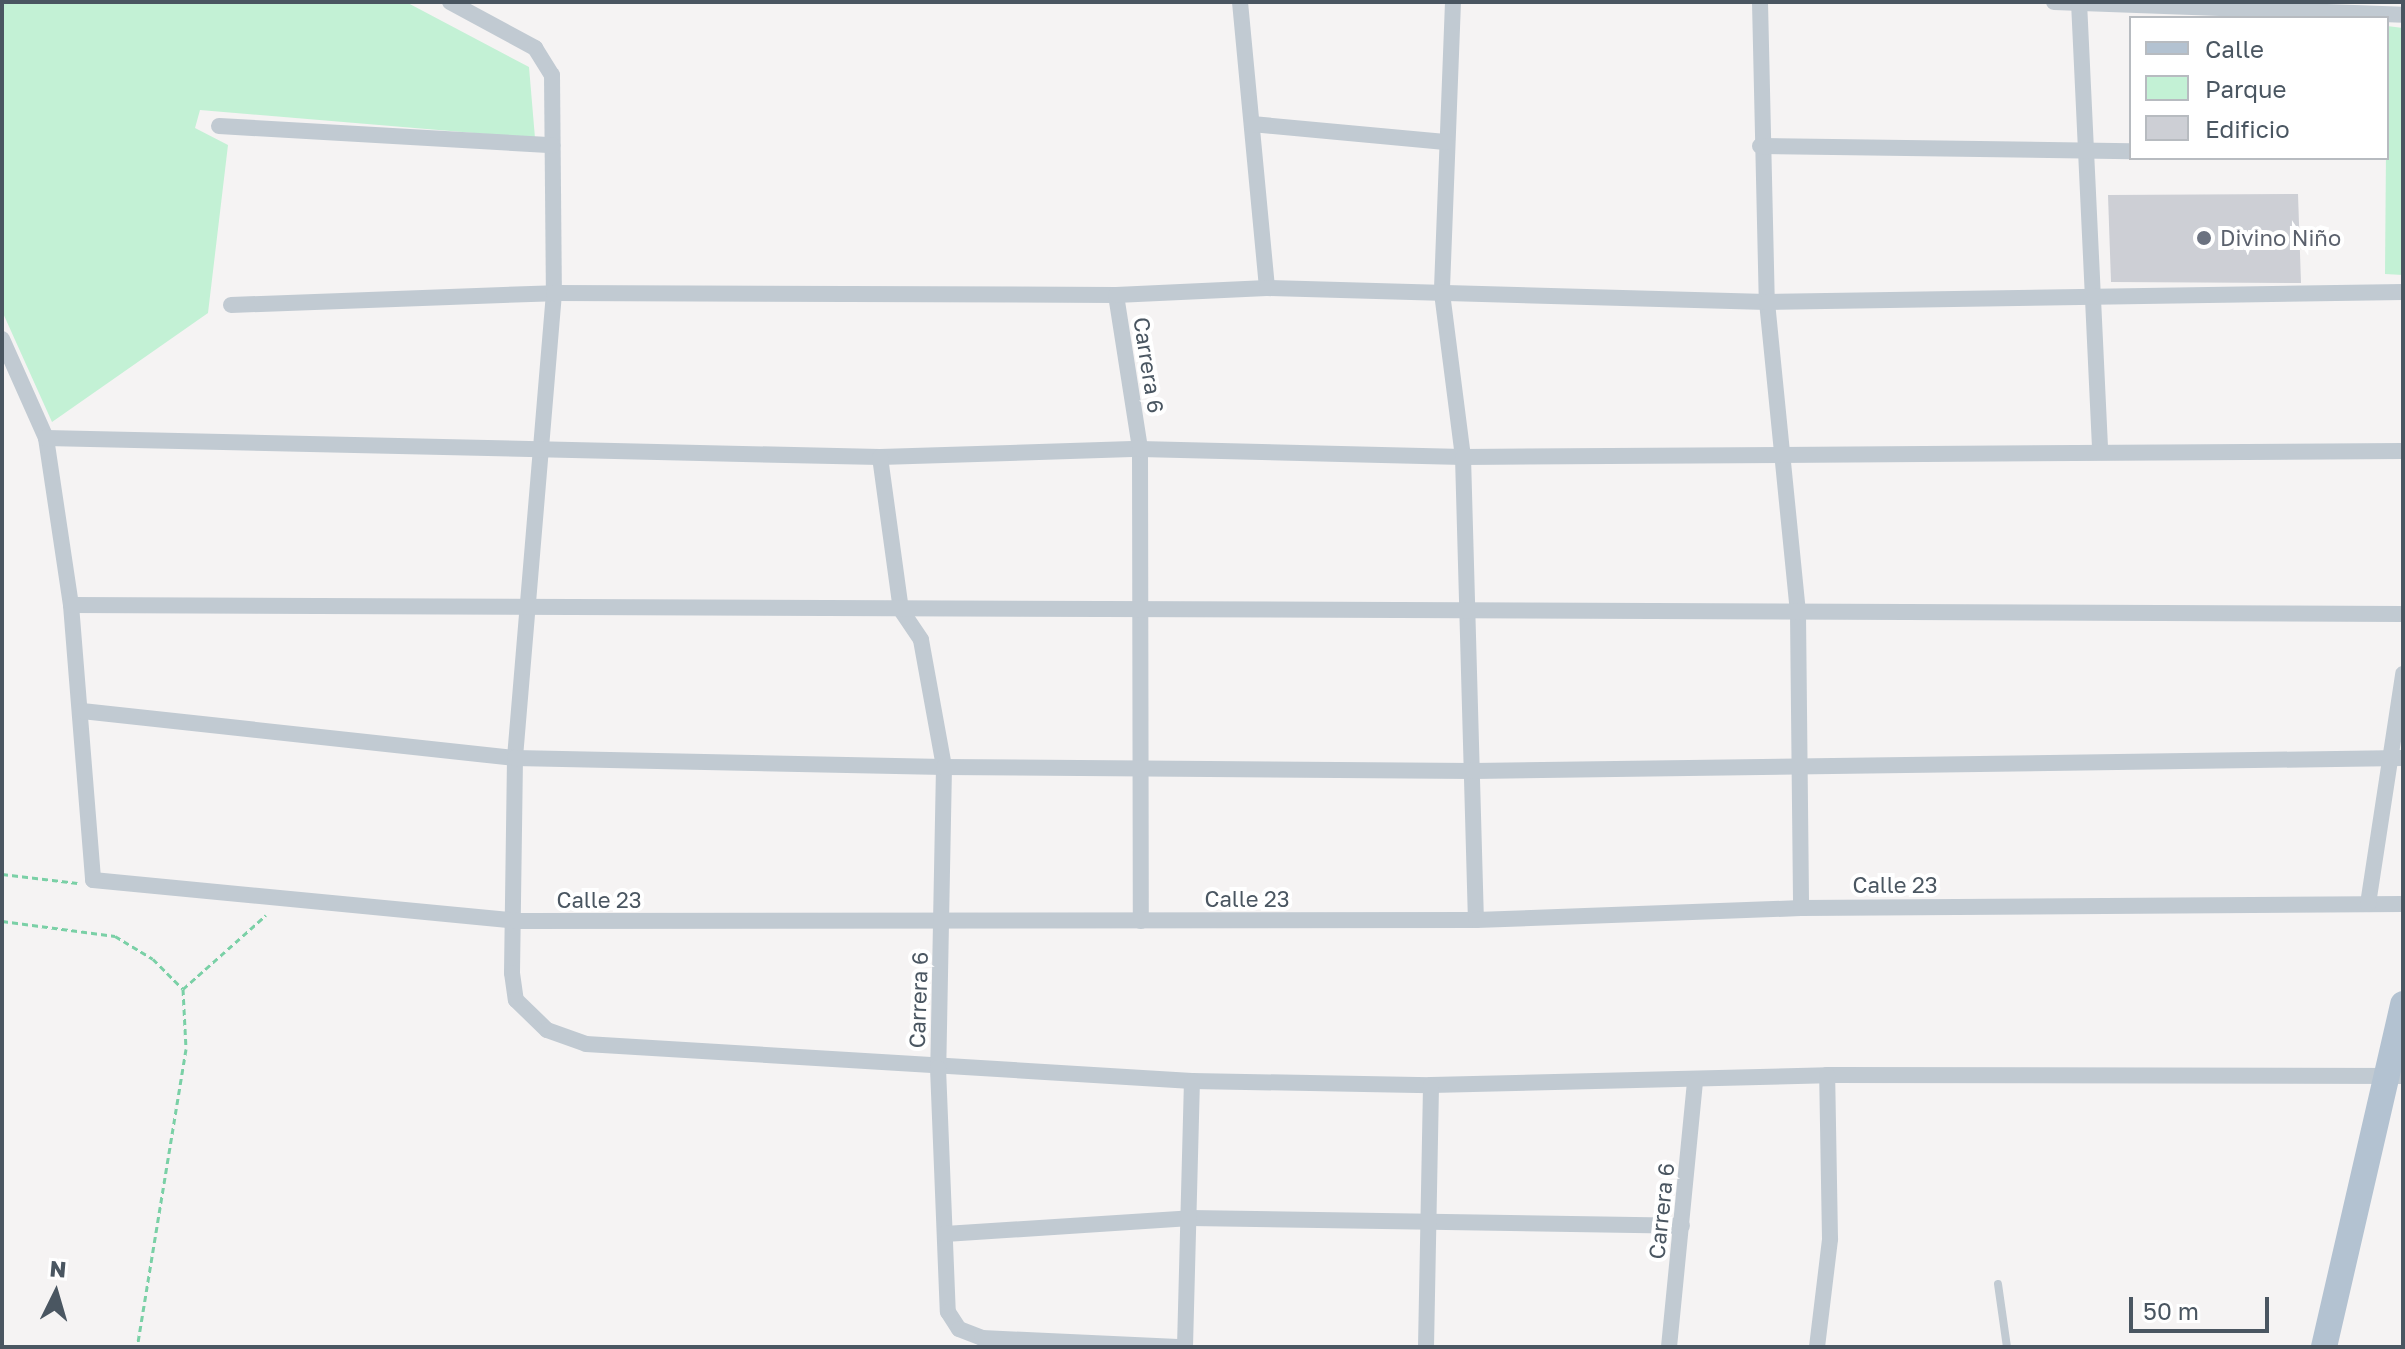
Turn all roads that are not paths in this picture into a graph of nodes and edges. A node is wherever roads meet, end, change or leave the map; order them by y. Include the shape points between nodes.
1 (450, 2) edge
2 (1240, 2) edge
3 (1453, 2) edge
4 (1760, 2) edge
5 (2054, 2) edge
6 (2079, 2) edge
7 (2238, 9) edge
8 (2403, 15) edge
9 (1252, 124) junction
10 (219, 126) dead end
11 (1445, 142) junction
12 (552, 145) junction
13 (1760, 146) junction
14 (2083, 149) junction
15 (2129, 151) edge
16 (1267, 288) junction
17 (2403, 292) edge
18 (554, 293) junction
19 (1442, 293) junction
20 (2088, 294) junction
21 (1116, 295) junction
22 (1767, 302) junction
23 (231, 305) dead end
24 (2, 339) edge
25 (46, 438) junction
26 (544, 444) junction
27 (1140, 449) junction
28 (2100, 451) junction
29 (2403, 451) edge
30 (880, 457) junction
31 (1463, 457) junction
32 (1787, 457) junction
33 (530, 602) junction
34 (71, 605) junction
35 (901, 610) junction
36 (1140, 612) junction
37 (1469, 613) junction
38 (1798, 614) junction
39 (2403, 614) edge
40 (2403, 674) edge
41 (82, 711) junction
42 (515, 758) junction
43 (2397, 758) edge
44 (1803, 762) junction
45 (944, 767) junction
46 (1142, 767) junction
47 (1473, 771) junction
48 (2368, 904) junction
49 (2403, 904) edge
50 (1801, 908) junction
51 (1476, 920) junction
52 (517, 921) junction
53 (1141, 921) junction
54 (944, 923) junction
55 (2403, 1004) edge
56 (938, 1068) junction
57 (1827, 1075) junction
58 (2394, 1076) edge
59 (1695, 1080) junction
60 (1192, 1081) junction
61 (1431, 1085) junction
62 (1190, 1218) junction
63 (1425, 1224) junction
64 (1682, 1226) junction
65 (945, 1234) junction
66 (1998, 1284) dead end
67 (1178, 1347) edge
68 (1185, 1347) edge
69 (1426, 1347) edge
70 (1669, 1347) edge
71 (1817, 1347) edge
72 (2007, 1347) edge
73 (2324, 1347) edge

1 - 12 street via 547,58
2 - 9 street
3 - 11 street
4 - 13 street
5 - 6 street
6 - 7 street
6 - 14 street
7 - 8 street
9 - 11 street
9 - 16 street
10 - 12 street
11 - 19 street
12 - 18 street
13 - 14 street
13 - 22 street
14 - 15 street
14 - 20 street
16 - 19 street
16 - 21 street
17 - 20 street
18 - 21 street
18 - 23 street
18 - 26 street
19 - 22 street
19 - 31 street
20 - 22 street
20 - 28 street
21 - 27 street, Carrera 6
22 - 32 street
24 - 25 street
25 - 26 street
25 - 34 street
26 - 30 street
26 - 33 street
27 - 30 street
27 - 31 street
27 - 36 street, Carrera 6
28 - 29 street
28 - 32 street
30 - 35 street, Carrera 6
31 - 32 street
31 - 37 street
32 - 38 street
33 - 34 street
33 - 35 street
33 - 42 street
34 - 41 street
35 - 36 street
35 - 45 street, Carrera 6 via 921,640
36 - 37 street
36 - 46 street, Carrera 6
37 - 38 street
37 - 47 street
38 - 39 street
38 - 44 street
40 - 43 street
41 - 42 street
41 - 52 street, Calle 23 via 93,880
42 - 45 street
42 - 52 street
43 - 44 street
43 - 48 street
44 - 47 street
44 - 50 street
45 - 46 street
45 - 54 street, Carrera 6
46 - 47 street
46 - 53 street, Carrera 6
47 - 51 street
48 - 49 street, Calle 23
48 - 50 street, Calle 23
50 - 51 street, Calle 23
51 - 53 street, Calle 23
52 - 54 street, Calle 23
52 - 56 street via 516,1000 526,1017 560,1035 586,1044
53 - 54 street, Calle 23
54 - 56 street, Carrera 6
55 - 58 main road
56 - 60 street
56 - 65 street, Carrera 6
57 - 58 street
57 - 59 street
57 - 71 street via 1830,1239
58 - 73 main road
59 - 61 street
59 - 64 street, Carrera 6
60 - 61 street
60 - 62 street
61 - 63 street
62 - 63 street
62 - 65 street
62 - 68 street
63 - 64 street
63 - 69 street
64 - 70 street, Carrera 6
65 - 67 street, Carrera 6 via 948,1312 959,1329 982,1338
66 - 72 lane

